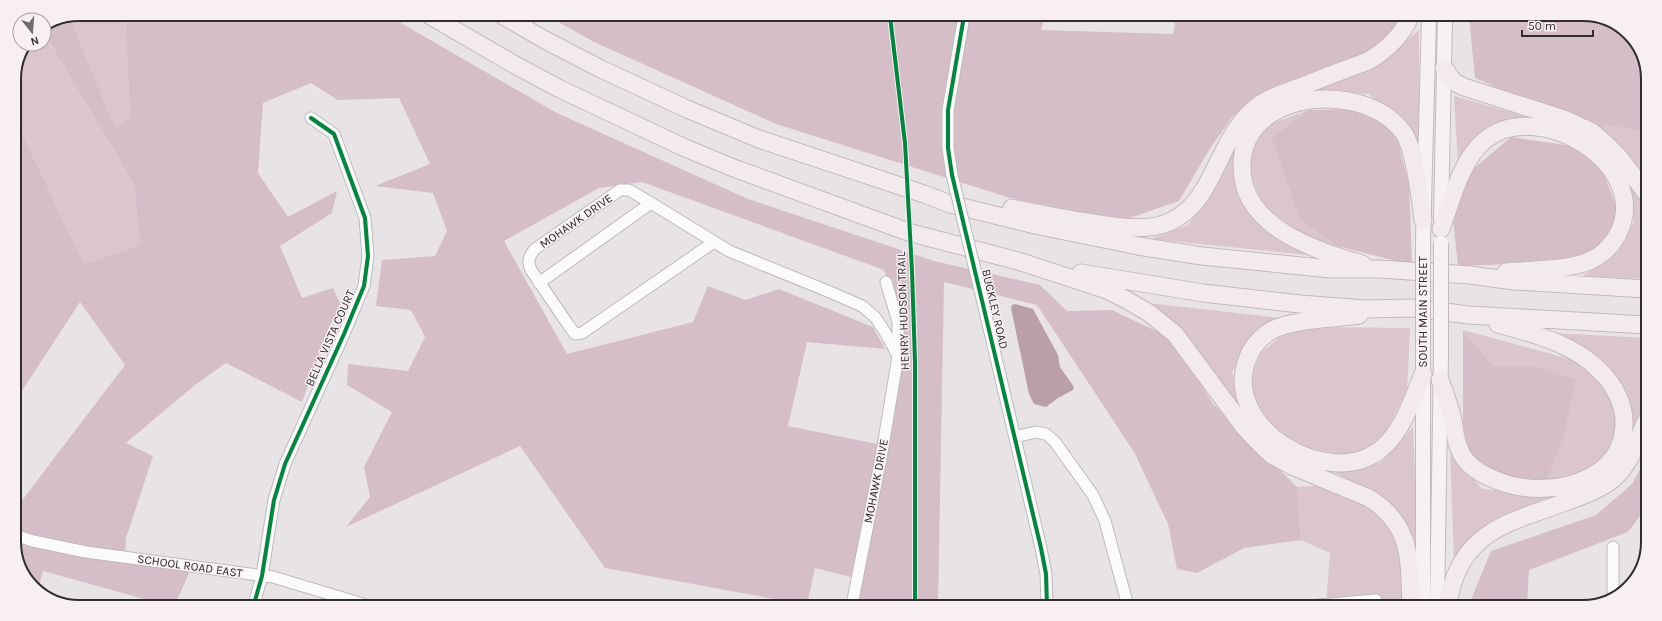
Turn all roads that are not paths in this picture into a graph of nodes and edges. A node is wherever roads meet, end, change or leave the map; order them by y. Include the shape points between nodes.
1 (439, 21) edge
2 (512, 21) edge
3 (963, 21) edge
4 (1408, 21) edge
5 (1429, 21) edge
6 (1445, 21) edge
7 (1444, 68) junction
8 (311, 118) dead end
9 (1641, 186) edge
10 (924, 194) junction
11 (651, 204) junction
12 (1424, 220) junction
13 (1441, 236) junction
14 (714, 242) junction
15 (1018, 261) junction
16 (1379, 269) junction
17 (1470, 275) junction
18 (886, 282) dead end
19 (540, 283) junction
20 (1641, 289) edge
21 (1412, 308) junction
22 (1469, 315) junction
23 (1641, 325) edge
24 (898, 356) junction
25 (1423, 374) junction
26 (1440, 380) junction
27 (1641, 432) edge
28 (1014, 437) junction
29 (21, 537) edge
30 (1614, 547) dead end
31 (262, 576) junction
32 (1613, 591) edge
33 (255, 600) edge
34 (350, 600) edge
35 (853, 600) edge
36 (1047, 600) edge
37 (1126, 600) edge
38 (1411, 600) edge
39 (1423, 600) edge
40 (1437, 600) edge
41 (1449, 600) edge

1 - 15 highway via 560,89 697,153 800,194 908,232
2 - 10 highway via 601,69 687,110 759,139
3 - 28 street, BUCKLEY ROAD, bridge via 948,110 948,148 952,175
4 - 10 highway via 1399,37 1383,53 1255,107 1239,125 1198,199 1179,217 1159,226 1145,229 1125,228 948,194
5 - 12 main road, SOUTH MAIN STREET
6 - 7 main road, SOUTH MAIN STREET
7 - 9 highway via 1454,82 1464,87 1564,119 1592,132 1618,156
7 - 13 main road, SOUTH MAIN STREET
8 - 31 street, BELLA VISTA COURT via 334,134 365,218 368,256 364,286 285,464 274,500
10 - 16 highway via 940,201 1035,225 1138,246 1282,265
11 - 14 street, MOHAWK DRIVE
11 - 19 street
11 - 19 street, MOHAWK DRIVE via 629,190 620,190 535,249 530,254 529,265
12 - 16 highway via 1410,146 1403,132 1386,116 1355,103 1325,99 1287,106 1260,123 1246,142 1242,158 1244,182 1255,206 1276,227 1302,243 1334,256
12 - 25 main road, SOUTH MAIN STREET, bridge
13 - 17 highway via 1467,162 1487,139 1508,128 1542,128 1571,137 1596,153 1616,177 1624,196 1624,218 1615,239 1597,257 1572,266
13 - 26 main road, SOUTH MAIN STREET, bridge
14 - 19 street, MOHAWK DRIVE via 578,335 567,324
14 - 24 street, MOHAWK DRIVE via 739,256 862,306 875,317
15 - 21 highway via 1126,281 1237,297 1365,309
15 - 38 highway via 1107,290 1149,313 1180,339 1244,427 1272,455 1354,491 1378,504 1391,515 1406,542
16 - 17 highway
17 - 20 highway via 1514,281
18 - 24 street, MOHAWK DRIVE via 898,322
21 - 22 highway
21 - 25 highway via 1293,323 1276,329 1259,340 1245,364 1242,385 1244,398 1262,427 1274,438 1300,454 1327,462 1346,463 1370,456 1392,438 1403,421
22 - 23 highway
22 - 26 highway via 1549,340 1572,350 1593,364 1607,378 1620,399 1624,420 1624,434 1620,445 1614,457 1600,471 1579,482 1548,489 1528,489 1498,482 1472,467 1459,449 1448,399
24 - 35 street, MOHAWK DRIVE
25 - 39 main road, SOUTH MAIN STREET
26 - 40 main road, SOUTH MAIN STREET
27 - 41 highway via 1630,458 1612,479 1589,493 1497,528 1478,541 1468,552 1457,572
28 - 36 street, BUCKLEY ROAD via 1042,548
28 - 37 street via 1036,432 1046,434 1055,442 1093,495 1105,521
29 - 31 street, SCHOOL ROAD EAST via 86,552
30 - 32 street
31 - 33 street, BELLA VISTA COURT
31 - 34 street, SCHOOL ROAD EAST

